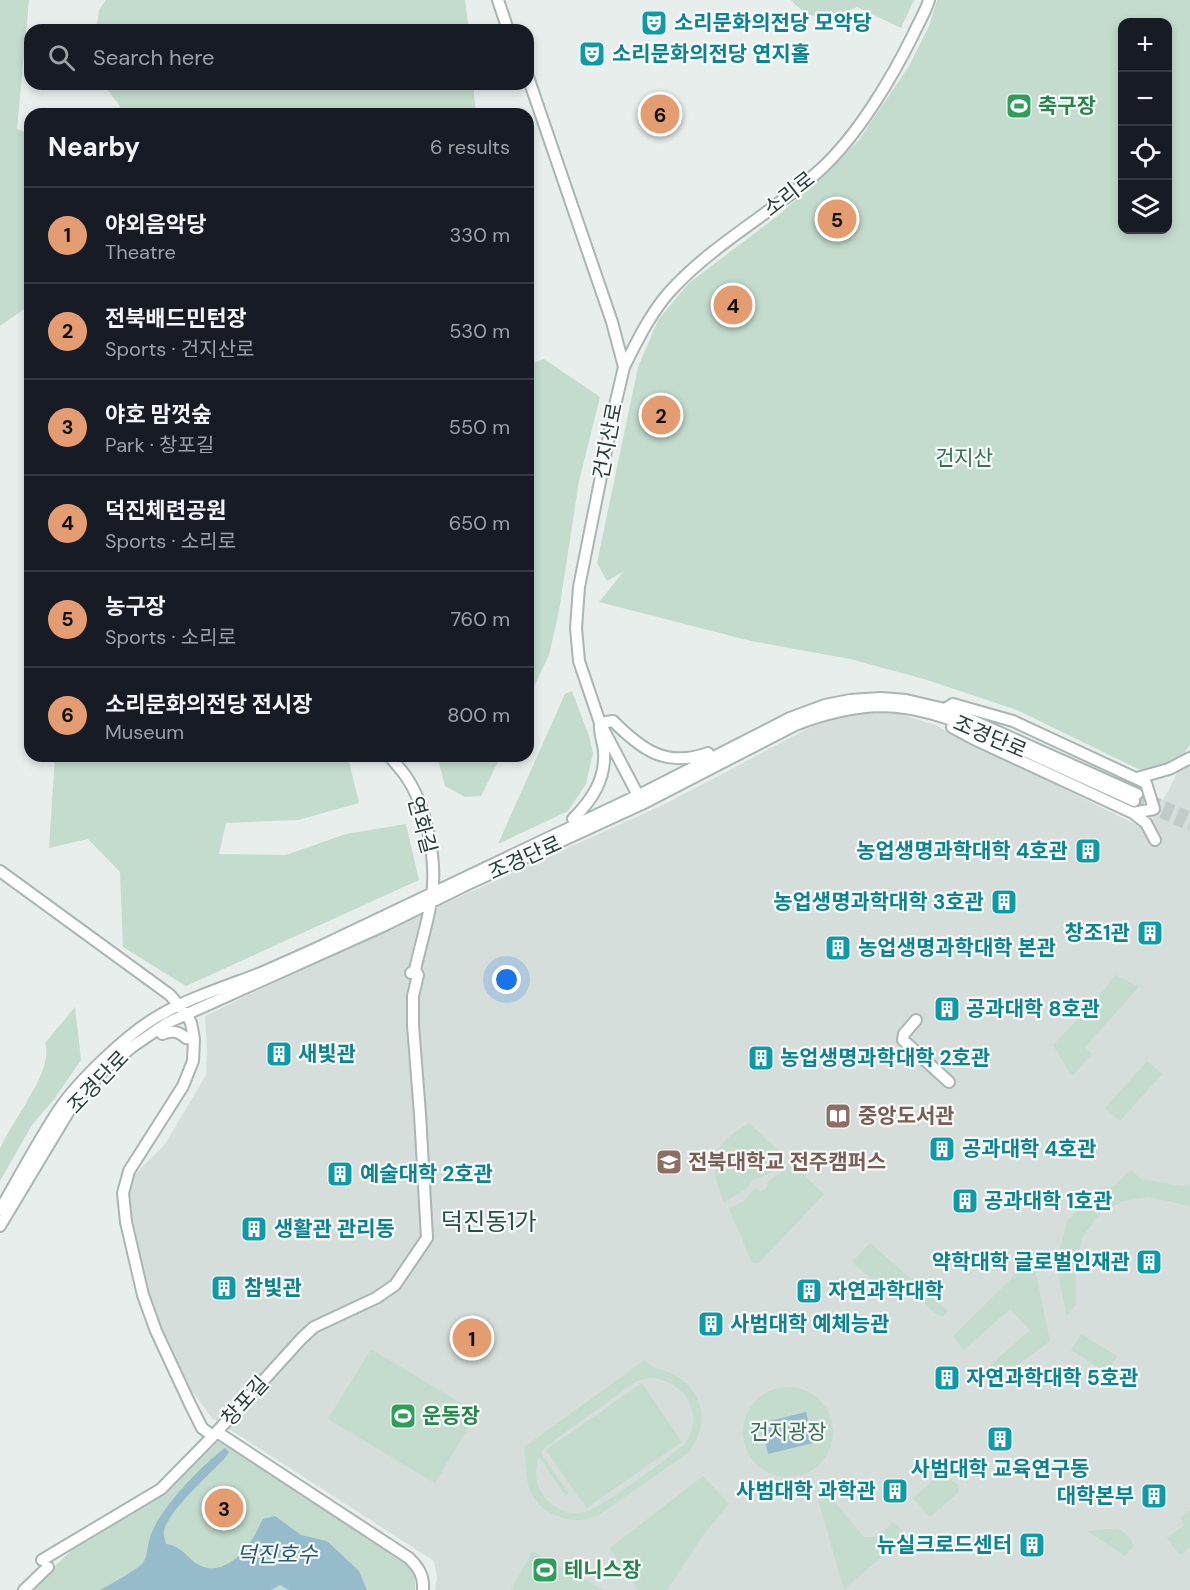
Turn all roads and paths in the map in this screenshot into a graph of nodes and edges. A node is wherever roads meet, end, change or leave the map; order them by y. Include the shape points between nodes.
1 (498, 0) edge
2 (929, 0) edge
3 (506, 24) edge
4 (532, 90) edge
5 (624, 367) junction
6 (942, 712) junction
7 (600, 723) junction
8 (734, 746) junction
9 (1190, 758) edge
10 (395, 762) edge
11 (1137, 778) junction
12 (1135, 797) tunnel mouth
13 (640, 800) junction
14 (1133, 813) junction
15 (576, 824) junction
16 (1155, 840) dead end
17 (0, 871) edge
18 (432, 896) junction
19 (179, 1005) junction
20 (187, 1015) junction
21 (916, 1020) dead end
22 (158, 1029) junction
23 (194, 1038) junction
24 (949, 1082) dead end
25 (0, 1210) edge
26 (0, 1226) edge
27 (215, 1434) junction
28 (24, 1590) edge
29 (423, 1590) edge

1 - 3 street
2 - 5 street, 소리로 via 899,62 843,144 823,167 673,287 656,309
4 - 5 street, 건지산로
5 - 7 street, 건지산로 via 576,612 579,659
6 - 8 street, 조경단로 via 906,700 850,700 810,710
6 - 11 street via 953,704 1013,721
6 - 12 street, 조경단로
6 - 13 street, 조경단로 via 882,706 816,717
6 - 14 street via 940,720 976,740
7 - 8 street via 613,721 644,748 666,757 693,758
7 - 13 street, 건지산로
7 - 15 street via 603,768 595,793 573,819
8 - 13 street, 조경단로
9 - 11 street
10 - 18 street, 연화길 via 407,778 431,843
11 - 14 street via 1146,783 1154,809
13 - 15 street, 조경단로
13 - 18 street, 조경단로
14 - 16 street via 1146,823
15 - 18 street, 조경단로
17 - 19 street
18 - 19 street, 조경단로
18 - 20 street, 조경단로 via 383,926
18 - 27 street, 창포길 via 415,970 412,1025 426,1238 395,1285 314,1327
19 - 20 street
19 - 25 street, 조경단로 via 136,1031 59,1109
20 - 22 street, 조경단로
20 - 23 street
21 - 24 street via 903,1040
22 - 23 street via 162,1034 180,1032 186,1038
22 - 26 street, 조경단로 via 106,1068 75,1101
23 - 27 street via 193,1061 183,1086 129,1171 123,1193 146,1304 202,1428
27 - 28 street, 창포길 via 160,1489 59,1550
27 - 29 street via 410,1558 423,1578

